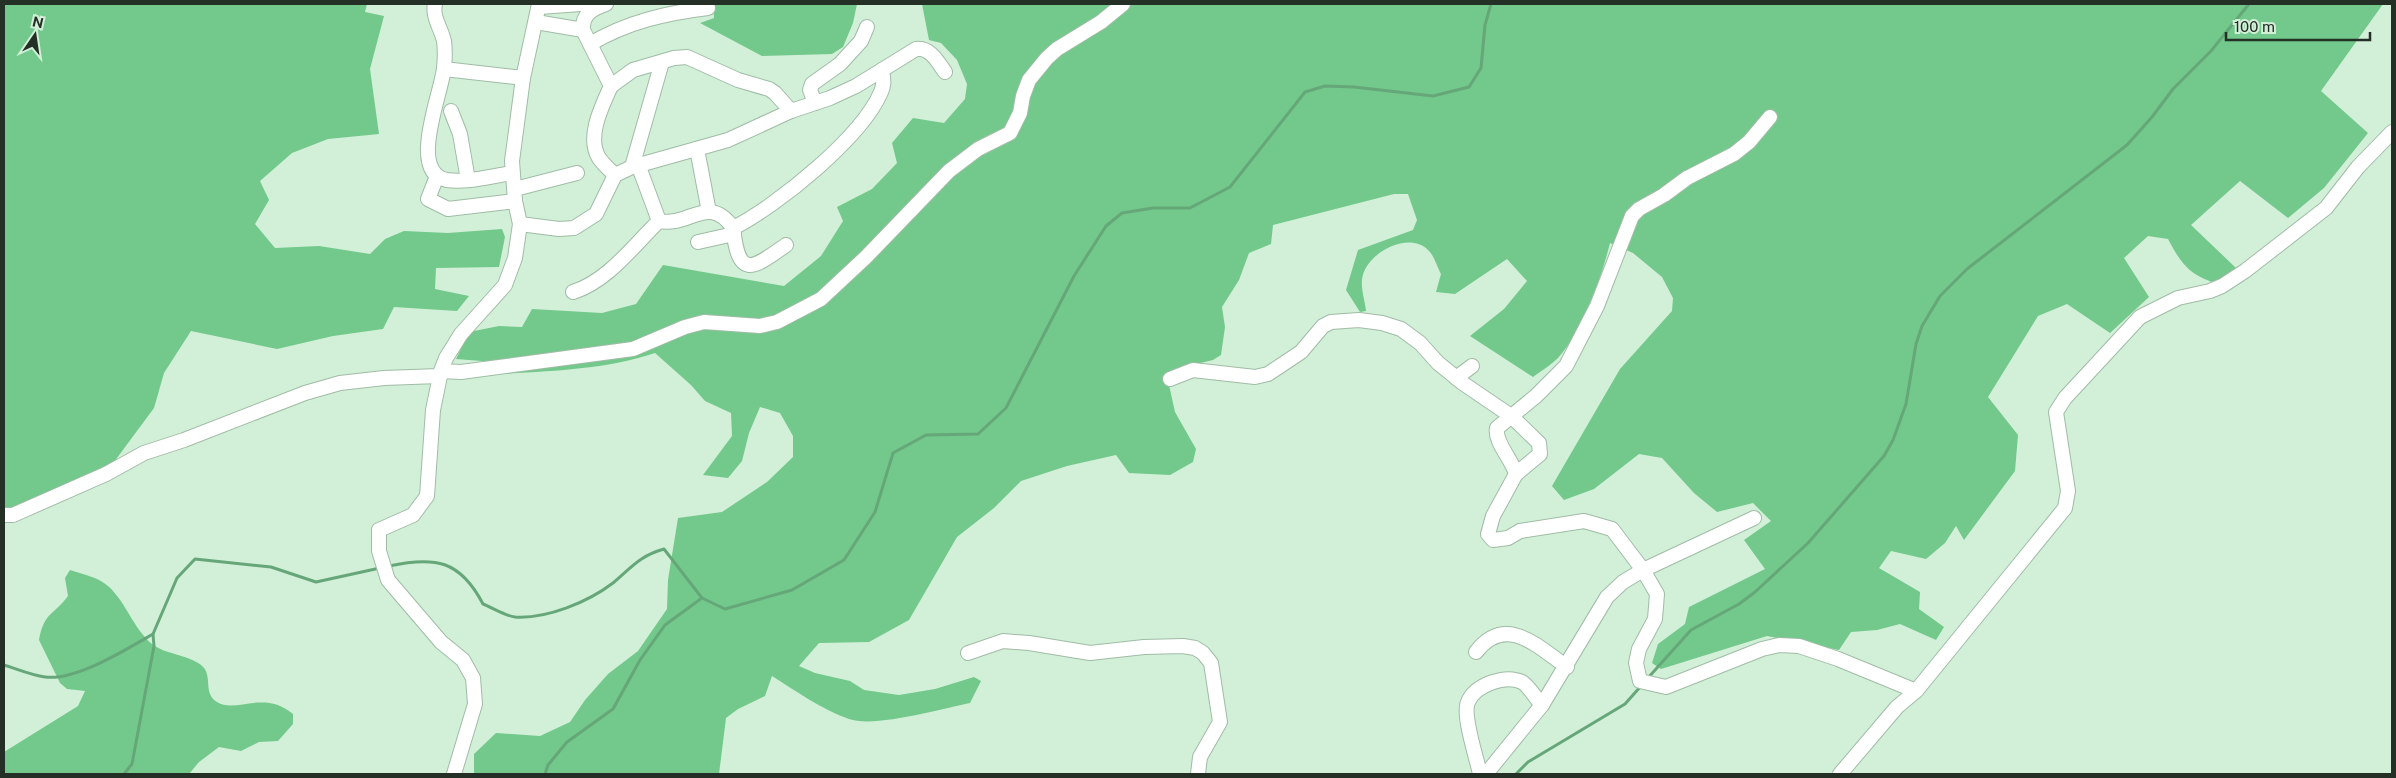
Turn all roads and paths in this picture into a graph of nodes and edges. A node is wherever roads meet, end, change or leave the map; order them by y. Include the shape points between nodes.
1 (435, 4) edge
2 (1123, 4) edge
3 (539, 5) edge
4 (592, 5) edge
5 (708, 8) dead end
6 (536, 22) junction
7 (867, 27) dead end
8 (583, 30) junction
9 (590, 44) junction
10 (662, 62) junction
11 (444, 69) junction
12 (882, 70) junction
13 (945, 72) dead end
14 (524, 78) junction
15 (611, 86) junction
16 (814, 103) junction
17 (452, 111) dead end
18 (791, 111) junction
19 (1770, 117) dead end
20 (2392, 132) edge
21 (697, 149) junction
22 (635, 167) junction
23 (512, 173) junction
24 (577, 173) dead end
25 (437, 176) junction
26 (615, 176) junction
27 (468, 180) junction
28 (515, 195) junction
29 (709, 212) junction
30 (659, 221) junction
31 (520, 224) junction
32 (734, 231) junction
33 (698, 242) dead end
34 (786, 245) dead end
35 (574, 292) dead end
36 (1472, 366) dead end
37 (440, 374) junction
38 (1456, 378) junction
39 (1170, 379) dead end
40 (1511, 416) junction
41 (1516, 474) junction
42 (4, 515) edge
43 (1754, 518) dead end
44 (1642, 570) junction
45 (968, 652) dead end
46 (1476, 652) dead end
47 (1567, 667) junction
48 (1916, 691) junction
49 (1542, 705) junction
50 (454, 774) edge
51 (1198, 774) edge
52 (1480, 774) edge
53 (1486, 774) edge
54 (1840, 774) edge

1 - 11 street via 444,40
2 - 37 street via 1047,58 1029,80 1020,113 1010,133 978,149 949,171 821,299 795,314 760,326 704,322 634,349
3 - 4 street
3 - 6 street
4 - 8 street via 582,20
5 - 9 street via 675,12 634,23
6 - 8 street
6 - 14 street
7 - 16 street via 861,41 840,64 812,84 810,90
8 - 9 street
9 - 15 street
10 - 15 street via 633,70
10 - 18 street via 687,57 702,62 738,80 769,89
10 - 22 street
11 - 14 street
11 - 25 street via 428,146 428,162
12 - 13 street via 916,49 924,48
12 - 16 street via 856,86
12 - 32 street via 882,91 872,110 817,168
14 - 23 street
15 - 26 street via 601,108 594,146 599,158
16 - 18 street
17 - 27 street via 460,134
18 - 21 street via 748,132
19 - 40 street via 1734,154 1686,178 1632,216 1597,306 1566,366
20 - 48 street via 2358,167 2326,208 2222,286 2178,298 2140,317 2066,398 2056,412 2068,491 2065,508
21 - 22 street
21 - 29 street
22 - 26 street
22 - 30 street
23 - 27 street
23 - 28 street
24 - 28 street
25 - 27 street via 446,180
25 - 28 street via 428,199 445,208
26 - 31 street via 596,214 586,222 574,228 559,229
28 - 31 street
29 - 30 street
29 - 32 street via 725,216
30 - 35 street via 600,280
31 - 37 street via 515,258 504,285 461,334
32 - 33 street
32 - 34 street via 739,259 752,266 764,262
36 - 38 street
37 - 42 street via 340,383 306,393 144,453 106,474
37 - 50 street via 433,410 427,496 413,515 379,530 378,551 385,574 401,598 437,638 463,660 473,678 475,704
38 - 39 street via 1401,328 1359,320 1331,322 1323,326 1301,352 1268,374 1255,378 1193,370
38 - 40 street
40 - 41 street via 1497,428 1496,434
40 - 41 street via 1541,449 1540,454
41 - 44 street via 1490,526 1488,534 1493,540 1508,538 1520,531 1584,521 1596,523 1612,529
43 - 44 street
44 - 47 street via 1607,597
44 - 48 street via 1657,594 1655,618 1639,649 1636,663 1645,683 1666,687 1780,645 1799,646 1838,659
45 - 51 street via 1003,642 1029,642 1090,654 1144,647 1195,648 1211,663 1220,717 1214,735 1200,757
46 - 47 street via 1485,641 1496,635 1517,634
47 - 49 street
48 - 54 street via 1897,707
49 - 52 street via 1523,682 1495,681 1476,691 1467,703 1467,717
49 - 53 street

